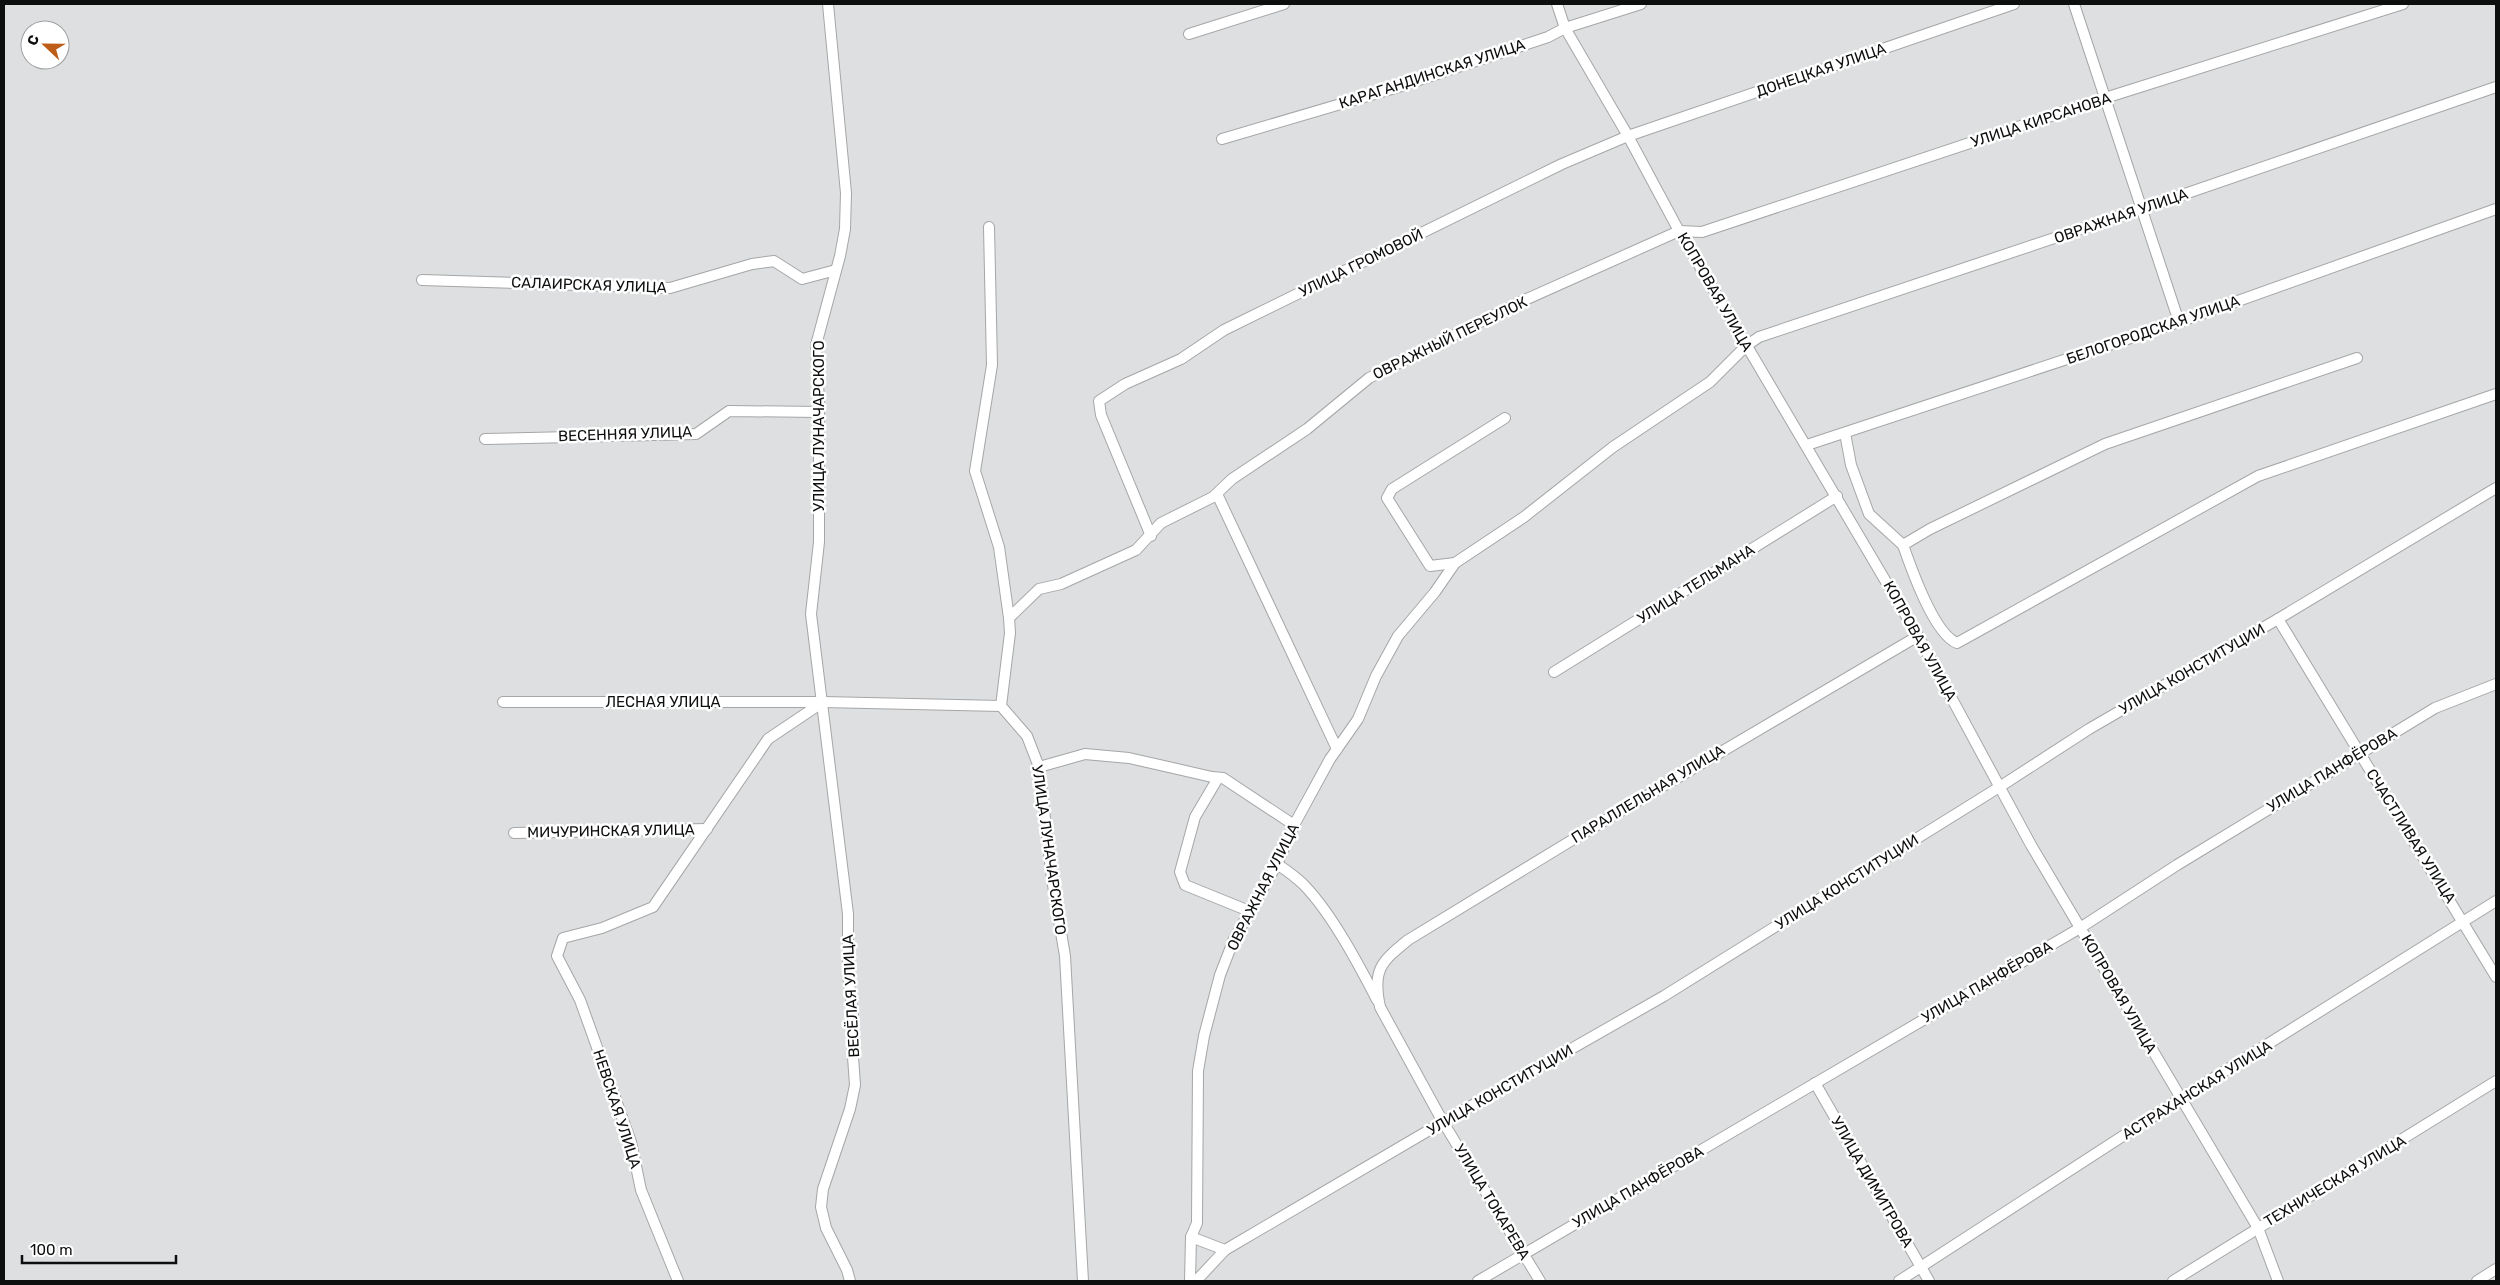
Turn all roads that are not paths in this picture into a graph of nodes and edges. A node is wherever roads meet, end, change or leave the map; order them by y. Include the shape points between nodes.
1 (828, 4) edge
2 (1284, 4) edge
3 (1556, 4) edge
4 (1641, 4) edge
5 (2014, 4) edge
6 (2074, 4) edge
7 (2403, 4) edge
8 (1565, 28) junction
9 (1189, 34) dead end
10 (2496, 87) edge
11 (2105, 98) junction
12 (1628, 136) junction
13 (1222, 139) dead end
14 (2141, 209) junction
15 (2496, 209) edge
16 (989, 226) dead end
17 (1679, 231) junction
18 (836, 270) junction
19 (422, 280) dead end
20 (2179, 322) junction
21 (1746, 346) junction
22 (2357, 358) dead end
23 (2496, 394) edge
24 (819, 412) junction
25 (1505, 418) dead end
26 (1845, 433) junction
27 (485, 439) dead end
28 (1807, 445) junction
29 (2496, 488) edge
30 (1215, 495) junction
31 (1837, 496) junction
32 (1151, 536) junction
33 (1903, 545) junction
34 (1455, 564) junction
35 (1009, 618) junction
36 (2278, 619) junction
37 (1918, 636) junction
38 (1554, 672) dead end
39 (2496, 684) edge
40 (503, 702) dead end
41 (823, 702) junction
42 (1001, 706) junction
43 (1337, 749) junction
44 (2360, 753) junction
45 (1039, 767) junction
46 (1218, 778) junction
47 (2001, 786) junction
48 (1294, 825) junction
49 (707, 829) junction
50 (514, 833) dead end
51 (1277, 864) junction
52 (2496, 901) edge
53 (1250, 911) junction
54 (2464, 921) junction
55 (2080, 928) junction
56 (1383, 961) joint
57 (2496, 977) edge
58 (1380, 1007) junction
59 (2496, 1081) edge
60 (1815, 1083) junction
61 (2180, 1099) junction
62 (1443, 1122) junction
63 (2258, 1228) junction
64 (1191, 1237) junction
65 (1225, 1250) junction
66 (1524, 1255) junction
67 (1920, 1268) junction
68 (2496, 1269) edge
69 (678, 1281) edge
70 (850, 1281) edge
71 (1083, 1281) edge
72 (1190, 1281) edge
73 (1196, 1281) edge
74 (1478, 1281) edge
75 (1540, 1281) edge
76 (1899, 1281) edge
77 (1929, 1281) edge
78 (2173, 1281) edge
79 (2278, 1281) edge
80 (2477, 1281) edge

1 - 18 street, УЛИЦА ЛУНАЧАРСКОГО via 846,193 844,230
2 - 9 street
3 - 8 street, КОПРОВАЯ УЛИЦА
4 - 8 street, КАРАГАНДИНСКАЯ УЛИЦА
5 - 12 street, ДОНЕЦКАЯ УЛИЦА
6 - 11 street
7 - 11 street, УЛИЦА КИРСАНОВА
8 - 12 street, КОПРОВАЯ УЛИЦА
8 - 13 street, КАРАГАНДИНСКАЯ УЛИЦА via 1548,37 1395,88
10 - 14 street, ОВРАЖНАЯ УЛИЦА
11 - 14 street
11 - 17 street, УЛИЦА КИРСАНОВА via 1702,232
12 - 17 street, КОПРОВАЯ УЛИЦА
12 - 32 street, УЛИЦА ГРОМОВОЙ via 1562,164 1224,330 1181,359 1125,384 1099,401 1101,416
14 - 20 street
14 - 21 street, ОВРАЖНАЯ УЛИЦА via 1760,337
15 - 20 street, БЕЛОГОРОДСКАЯ УЛИЦА
16 - 35 street via 992,365 976,471 999,547
17 - 21 street, КОПРОВАЯ УЛИЦА
17 - 30 street, ОВРАЖНЫЙ ПЕРЕУЛОК via 1518,303 1369,378 1307,429 1232,479
18 - 19 street, САЛАИРСКАЯ УЛИЦА via 802,279 774,261 752,264 670,288
18 - 24 street, УЛИЦА ЛУНАЧАРСКОГО via 816,345
20 - 26 street, БЕЛОГОРОДСКАЯ УЛИЦА
21 - 28 street, КОПРОВАЯ УЛИЦА
21 - 34 street, ОВРАЖНАЯ УЛИЦА via 1710,382 1613,447 1524,517
22 - 33 street via 2105,444
23 - 33 street via 2258,476 1957,643 1951,641 1936,619 1915,580
24 - 27 street, ВЕСЕННЯЯ УЛИЦА via 729,411 696,434
24 - 41 street, УЛИЦА ЛУНАЧАРСКОГО via 819,542 811,614
25 - 34 street via 1392,489 1387,498 1430,566
26 - 28 street, БЕЛОГОРОДСКАЯ УЛИЦА
26 - 33 street via 1850,465 1869,514
28 - 31 street, КОПРОВАЯ УЛИЦА
29 - 36 street, УЛИЦА КОНСТИТУЦИИ
30 - 32 street, ОВРАЖНЫЙ ПЕРЕУЛОК via 1161,523
30 - 43 street
31 - 37 street, КОПРОВАЯ УЛИЦА
31 - 38 street, УЛИЦА ТЕЛЬМАНА
32 - 35 street, ОВРАЖНЫЙ ПЕРЕУЛОК via 1136,550 1112,562 1061,584 1039,589
34 - 43 street, ОВРАЖНАЯ УЛИЦА via 1398,636 1358,719
35 - 42 street
36 - 44 street, СЧАСТЛИВАЯ УЛИЦА
36 - 47 street, УЛИЦА КОНСТИТУЦИИ via 2089,729
37 - 47 street, КОПРОВАЯ УЛИЦА
37 - 56 street, ПАРАЛЛЕЛЬНАЯ УЛИЦА via 1582,834 1408,940
39 - 44 street, УЛИЦА ПАНФЁРОВА via 2435,708
40 - 41 street, ЛЕСНАЯ УЛИЦА
41 - 42 street, ЛЕСНАЯ УЛИЦА
41 - 49 street via 768,739
41 - 70 street, ВЕСЁЛАЯ УЛИЦА via 848,914 855,1085 822,1189 821,1207 826,1228
42 - 45 street, УЛИЦА ЛУНАЧАРСКОГО via 1027,736
43 - 48 street, ОВРАЖНАЯ УЛИЦА
44 - 54 street, СЧАСТЛИВАЯ УЛИЦА
44 - 55 street, УЛИЦА ПАНФЁРОВА
45 - 46 street via 1084,754 1129,758
45 - 71 street, УЛИЦА ЛУНАЧАРСКОГО via 1065,956
46 - 48 street via 1261,801
46 - 53 street via 1195,817 1180,872 1185,885
47 - 55 street, КОПРОВАЯ УЛИЦА
47 - 62 street, УЛИЦА КОНСТИТУЦИИ via 1664,996
48 - 51 street, ОВРАЖНАЯ УЛИЦА
49 - 50 street, МИЧУРИНСКАЯ УЛИЦА
49 - 69 street, НЕВСКАЯ УЛИЦА via 653,907 602,928 563,938 557,956 580,1000 630,1142 642,1190
51 - 53 street, ОВРАЖНАЯ УЛИЦА
51 - 58 street via 1304,885 1330,920
52 - 54 street, АСТРАХАНСКАЯ УЛИЦА
53 - 64 street, ОВРАЖНАЯ УЛИЦА via 1227,957 1204,1036 1198,1071 1197,1223
54 - 57 street, СЧАСТЛИВАЯ УЛИЦА
54 - 61 street, АСТРАХАНСКАЯ УЛИЦА
55 - 60 street, УЛИЦА ПАНФЁРОВА
55 - 61 street, КОПРОВАЯ УЛИЦА
56 - 58 street, УЛИЦА ТОКАРЕВА via 1378,972
58 - 62 street, УЛИЦА ТОКАРЕВА
59 - 63 street, ТЕХНИЧЕСКАЯ УЛИЦА
60 - 66 street, УЛИЦА ПАНФЁРОВА
60 - 67 street, УЛИЦА ДИМИТРОВА
61 - 63 street, КОПРОВАЯ УЛИЦА
61 - 67 street, АСТРАХАНСКАЯ УЛИЦА
62 - 65 street, УЛИЦА КОНСТИТУЦИИ
62 - 66 street, УЛИЦА ТОКАРЕВА
63 - 78 street, ТЕХНИЧЕСКАЯ УЛИЦА
63 - 79 street, КОПРОВАЯ УЛИЦА
64 - 65 street
64 - 72 street, ОВРАЖНАЯ УЛИЦА
65 - 73 street, УЛИЦА КОНСТИТУЦИИ
66 - 74 street, УЛИЦА ПАНФЁРОВА
66 - 75 street, УЛИЦА ТОКАРЕВА
67 - 76 street, АСТРАХАНСКАЯ УЛИЦА
67 - 77 street, УЛИЦА ДИМИТРОВА
68 - 80 street

